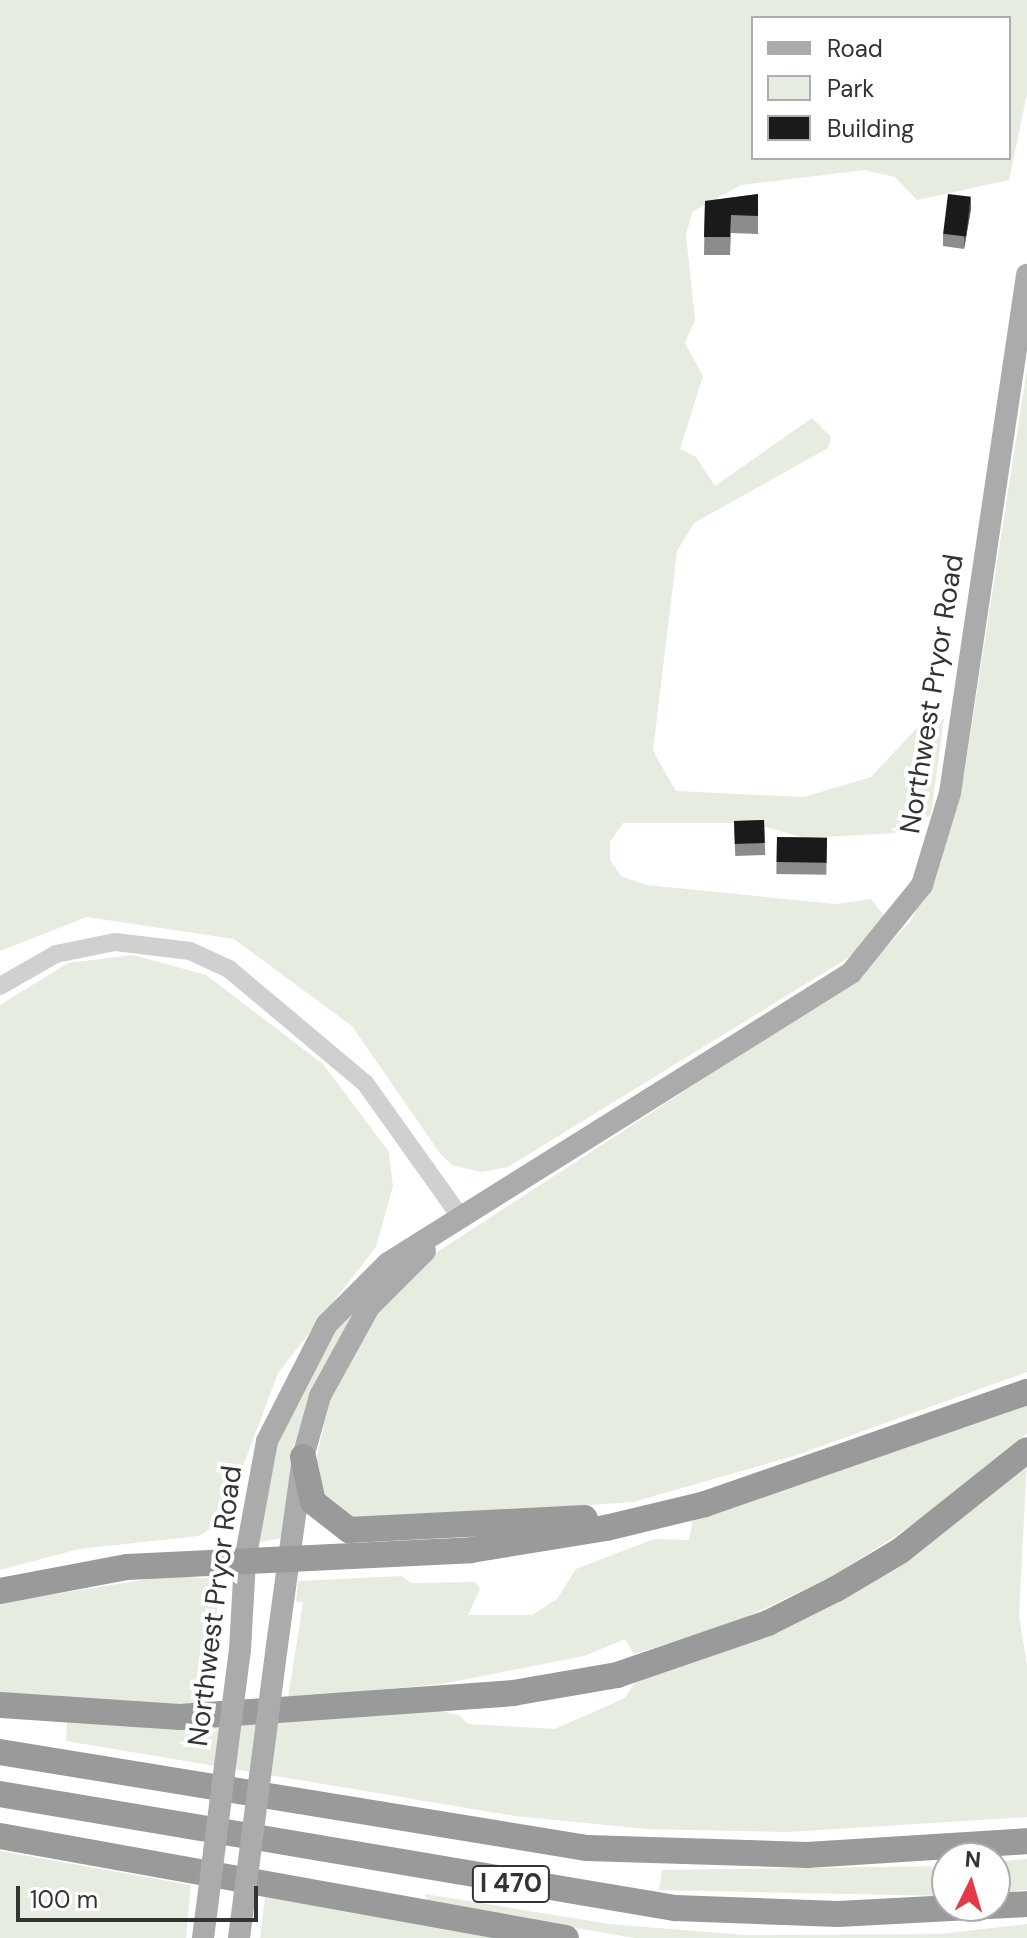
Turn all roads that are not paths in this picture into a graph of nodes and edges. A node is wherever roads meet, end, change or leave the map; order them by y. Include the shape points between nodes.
1 (1027, 275) edge
2 (0, 986) edge
3 (460, 1216) junction
4 (1027, 1392) edge
5 (1027, 1450) edge
6 (303, 1457) junction
7 (665, 1514) junction
8 (289, 1559) junction
9 (245, 1560) junction
10 (0, 1591) edge
11 (0, 1705) edge
12 (0, 1752) edge
13 (0, 1794) edge
14 (0, 1836) edge
15 (1027, 1841) edge
16 (1027, 1904) edge
17 (203, 1938) edge
18 (239, 1938) edge
19 (566, 1938) edge

1 - 3 main road, Northwest Pryor Road via 950,793 922,885 851,973
2 - 3 street via 56,954 115,942 190,951 229,969 365,1083
3 - 6 main road, Northwest Pryor Road via 351,1333 320,1396
3 - 9 main road, Northwest Pryor Road via 379,1271 310,1349 267,1441
4 - 7 highway
5 - 11 highway via 900,1551 836,1589 768,1623 617,1675 513,1693 180,1717
6 - 7 highway via 313,1502 334,1524 363,1533
6 - 8 main road, Northwest Pryor Road
7 - 8 highway via 471,1550
8 - 9 highway
8 - 18 main road, Northwest Pryor Road, bridge
9 - 10 highway via 127,1567
9 - 17 main road, Northwest Pryor Road, bridge via 240,1650
12 - 15 highway, I 470 via 446,1830 601,1849 807,1855
13 - 16 highway, I 470 via 675,1908 838,1914
14 - 19 highway

